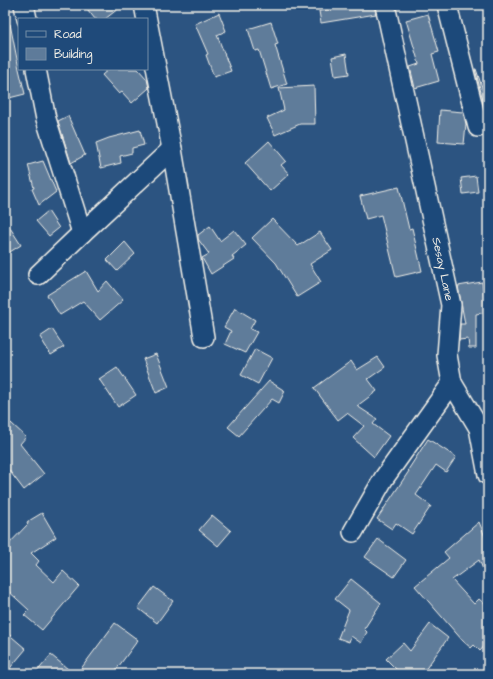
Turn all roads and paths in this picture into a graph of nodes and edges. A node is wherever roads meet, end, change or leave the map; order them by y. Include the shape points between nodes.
1 (24, 5) edge
2 (144, 5) edge
3 (385, 5) edge
4 (447, 5) edge
5 (27, 18) edge
6 (147, 18) edge
7 (148, 26) edge
8 (36, 70) edge
9 (478, 127) dead end
10 (172, 149) junction
11 (82, 232) junction
12 (38, 275) dead end
13 (204, 337) dead end
14 (452, 383) junction
15 (483, 427) edge
16 (488, 476) edge
17 (353, 532) dead end

1 - 5 street
2 - 6 street
3 - 14 street, Sesay Lane via 451,305 447,355
4 - 9 street
7 - 10 street
8 - 11 street via 46,120
10 - 11 street
10 - 13 street
11 - 12 street
14 - 15 street
14 - 17 street via 384,478
15 - 16 street

